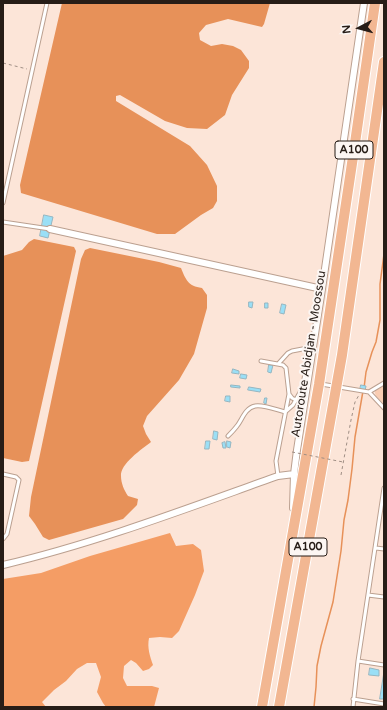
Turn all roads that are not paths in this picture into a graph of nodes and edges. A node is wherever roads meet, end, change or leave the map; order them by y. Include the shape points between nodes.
1 (47, 3) edge
2 (364, 3) edge
3 (375, 3) edge
4 (384, 62) edge
5 (382, 83) edge
6 (3, 203) edge
7 (3, 222) edge
8 (50, 230) joint
9 (322, 289) junction
10 (311, 348) junction
11 (261, 361) dead end
12 (278, 364) junction
13 (308, 382) junction
14 (384, 383) edge
15 (319, 384) junction
16 (303, 387) junction
17 (337, 387) junction
18 (369, 392) junction
19 (289, 394) junction
20 (296, 401) junction
21 (305, 404) junction
22 (384, 408) edge
23 (285, 412) junction
24 (228, 436) dead end
25 (3, 474) edge
26 (294, 474) junction
27 (278, 476) junction
28 (384, 488) edge
29 (3, 539) edge
30 (376, 548) junction
31 (384, 549) edge
32 (3, 565) edge
33 (368, 595) junction
34 (384, 597) edge
35 (276, 623) junction
36 (358, 661) junction
37 (384, 665) edge
38 (354, 699) junction
39 (384, 704) edge
40 (262, 707) edge
41 (279, 707) edge
42 (352, 707) edge

1 - 6 lane
2 - 9 street
3 - 15 highway, Autoroute Abidjan - Moossou / A100
4 - 5 highway, A100
5 - 17 highway, A100
7 - 8 lane
8 - 9 street
9 - 10 street
10 - 12 lane via 288,353
10 - 13 street
10 - 16 lane
11 - 12 lane
12 - 19 lane via 286,368
13 - 16 lane
13 - 21 street
14 - 18 lane
15 - 17 lane
15 - 35 highway, Autoroute Abidjan - Moossou / A100
16 - 20 lane
17 - 18 lane
17 - 41 highway, A100
18 - 22 lane
19 - 20 lane
19 - 23 lane
20 - 21 lane
20 - 23 lane
21 - 26 street
23 - 24 lane via 252,406
23 - 27 lane via 276,460
25 - 29 lane via 19,480 7,534
26 - 27 street
26 - 35 street via 293,510
27 - 32 street via 107,536
28 - 30 lane
30 - 31 lane
30 - 33 lane
33 - 34 lane
33 - 36 lane
35 - 40 highway, Autoroute Abidjan - Moossou / A100
36 - 37 lane
36 - 38 lane
38 - 39 lane
38 - 42 lane

